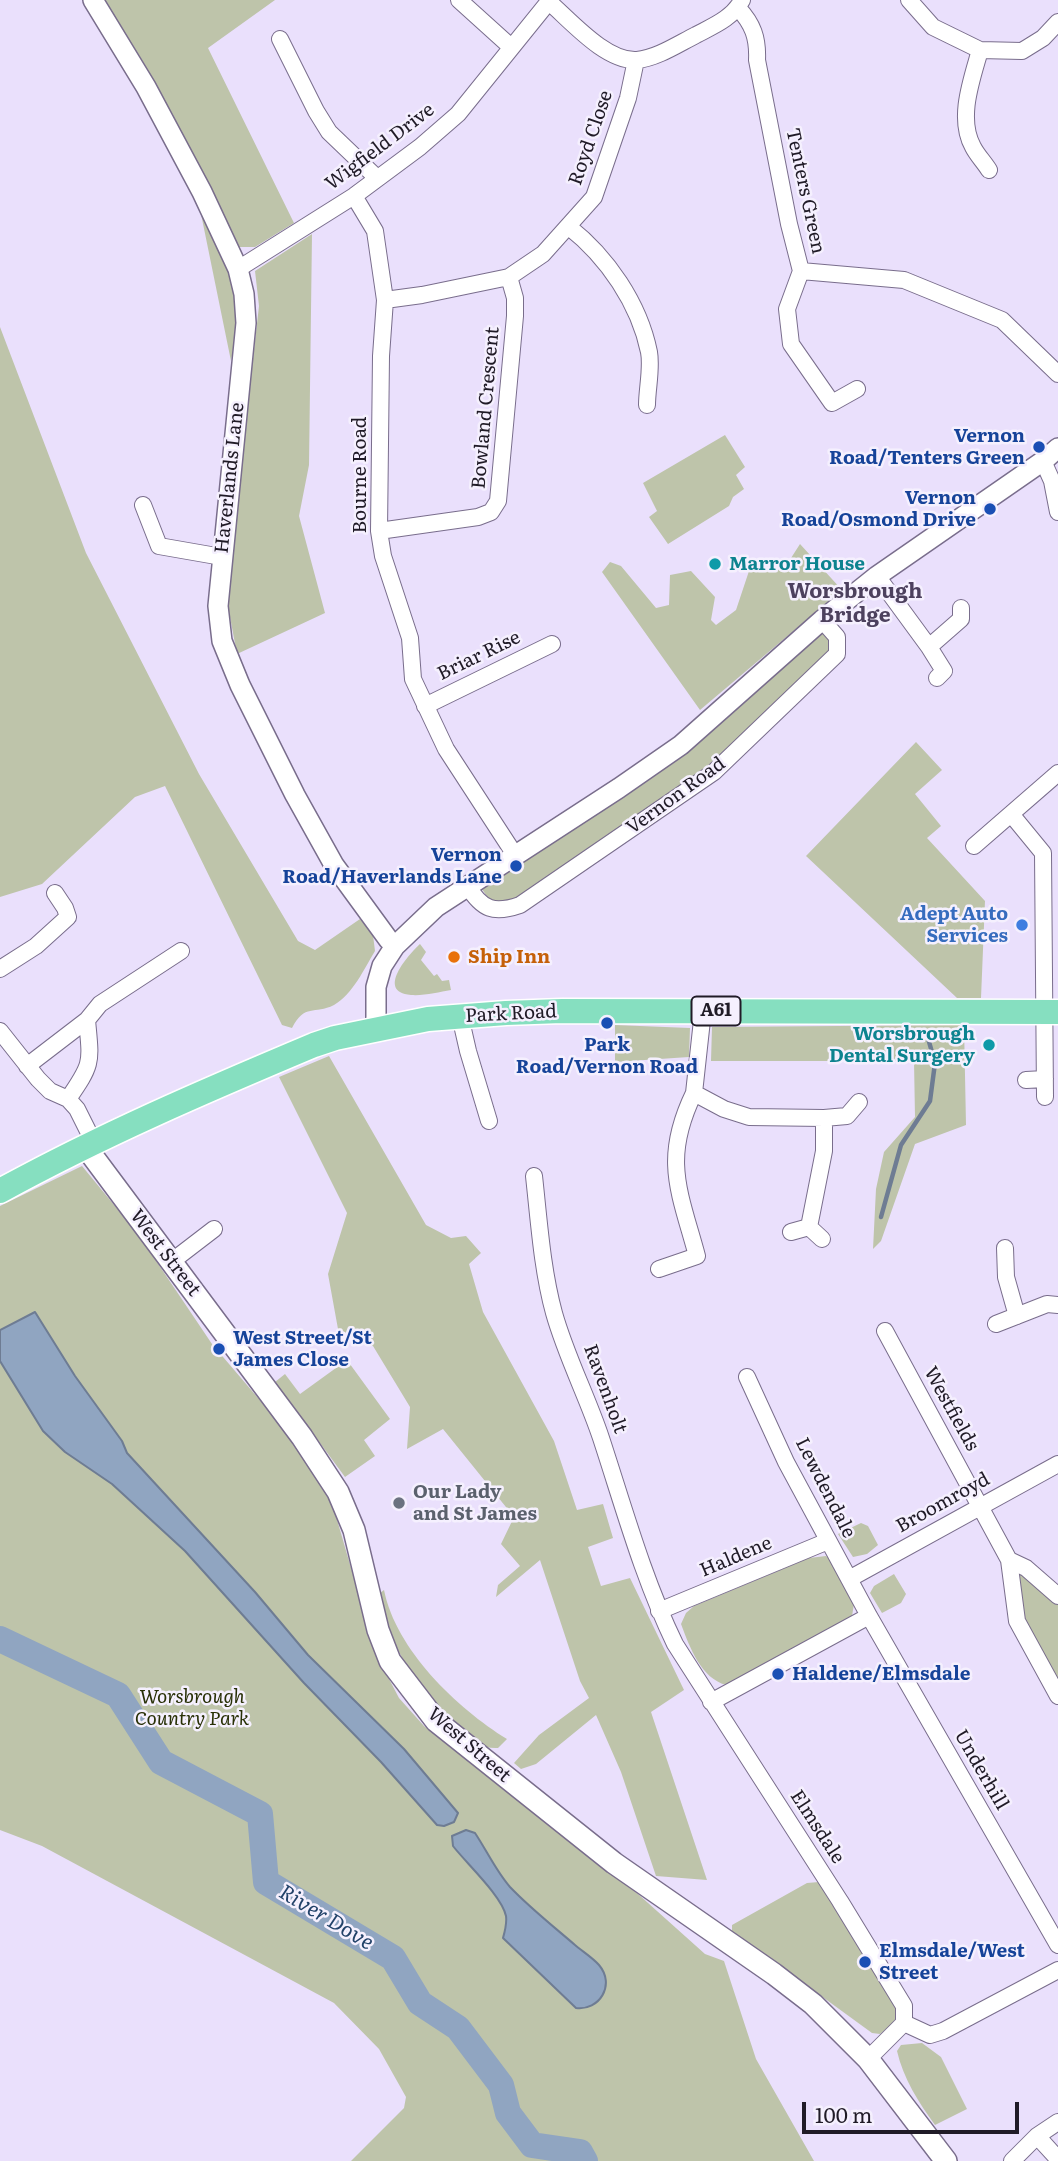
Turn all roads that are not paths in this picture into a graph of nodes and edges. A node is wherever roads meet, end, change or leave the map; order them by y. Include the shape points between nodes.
1 (93, 0) edge
2 (459, 0) edge
3 (909, 0) edge
4 (550, 1) edge
5 (740, 4) edge
6 (1058, 22) edge
7 (280, 39) dead end
8 (511, 47) junction
9 (980, 50) junction
10 (636, 60) junction
11 (989, 170) dead end
12 (377, 178) junction
13 (354, 196) junction
14 (569, 227) junction
15 (238, 269) junction
16 (801, 271) junction
17 (509, 277) junction
18 (385, 300) junction
19 (1058, 374) edge
20 (857, 388) dead end
21 (647, 405) dead end
22 (1051, 455) edge
23 (143, 505) dead end
24 (1058, 512) edge
25 (379, 531) junction
26 (222, 558) junction
27 (877, 576) junction
28 (961, 608) dead end
29 (822, 620) junction
30 (552, 644) dead end
31 (929, 647) junction
32 (937, 678) dead end
33 (425, 706) junction
34 (1058, 773) edge
35 (1011, 814) junction
36 (1058, 843) edge
37 (974, 846) dead end
38 (1044, 853) junction
39 (515, 855) junction
40 (467, 885) junction
41 (55, 893) dead end
42 (395, 946) junction
43 (181, 951) dead end
44 (0, 969) edge
45 (703, 1011) junction
46 (1052, 1012) edge
47 (460, 1016) junction
48 (87, 1020) junction
49 (376, 1028) junction
50 (0, 1031) edge
51 (27, 1066) junction
52 (1045, 1079) junction
53 (1026, 1080) dead end
54 (694, 1093) junction
55 (1045, 1097) dead end
56 (68, 1099) junction
57 (859, 1102) dead end
58 (824, 1118) junction
59 (489, 1121) dead end
60 (89, 1143) junction
61 (534, 1176) dead end
62 (0, 1191) edge
63 (809, 1227) junction
64 (214, 1229) dead end
65 (791, 1232) dead end
66 (822, 1239) dead end
67 (1005, 1248) dead end
68 (171, 1262) junction
69 (659, 1269) dead end
70 (1058, 1305) edge
71 (1017, 1316) junction
72 (996, 1324) dead end
73 (885, 1331) dead end
74 (747, 1377) dead end
75 (1058, 1464) edge
76 (981, 1507) junction
77 (828, 1542) junction
78 (1009, 1560) junction
79 (849, 1579) junction
80 (1058, 1596) edge
81 (659, 1611) junction
82 (869, 1616) junction
83 (1058, 1696) edge
84 (711, 1702) junction
85 (1058, 1944) edge
86 (1058, 1970) edge
87 (904, 2023) junction
88 (868, 2059) junction
89 (1058, 2122) edge
90 (1037, 2136) junction
91 (1058, 2159) edge
92 (946, 2161) edge
93 (1012, 2161) edge

1 - 15 street, Haverlands Lane via 146,87
2 - 8 street
3 - 9 street via 933,27
4 - 8 street, Wigfield Drive
4 - 10 street via 595,43 617,56
5 - 10 street via 726,19 659,54
5 - 16 street, Tenters Green via 758,42 757,60
6 - 9 street via 1022,51
7 - 12 street via 329,132
8 - 12 street, Wigfield Drive via 458,114
9 - 11 street via 966,123 972,145
10 - 14 street, Royd Close via 594,197
12 - 13 street, Wigfield Drive
13 - 15 street, Wigfield Drive
13 - 18 street, Bourne Road via 375,231
14 - 17 street, Royd Close via 543,254
14 - 21 street via 615,274 636,313 649,353
15 - 26 street, Haverlands Lane via 246,323
16 - 19 street, Tenters Green via 904,279 1002,320
16 - 20 street via 787,309 791,344 832,403
17 - 18 street, Royd Close
17 - 25 street, Bowland Crescent via 515,316 498,501 491,512 478,517
18 - 25 street, Bourne Road
22 - 24 street
22 - 27 street, Vernon Road
23 - 26 street via 159,546
25 - 33 street, Bourne Road via 410,638 413,679
26 - 42 street, Haverlands Lane via 218,606 222,641 240,685 334,864
27 - 29 street, Vernon Road
27 - 31 street
28 - 31 street via 961,619
29 - 39 street, Vernon Road via 681,745
29 - 40 street, Vernon Road via 837,636 837,654 714,772 520,905 502,912 488,908
30 - 33 street, Briar Rise
31 - 32 street via 944,671
33 - 39 street, Bourne Road via 446,748
34 - 35 street
35 - 37 street
35 - 38 street
36 - 38 street
38 - 46 street
39 - 40 street, Vernon Road
40 - 42 street, Vernon Road
41 - 44 street via 68,917 36,946
42 - 49 street, Vernon Road via 376,987
43 - 48 street via 100,1004
45 - 46 highway, Park Road / A61
45 - 47 highway, Park Road / A61
45 - 54 street
46 - 52 street
47 - 49 highway, Park Road / A61
47 - 59 street
48 - 51 street
48 - 56 street via 89,1067
49 - 60 highway, Park Road / A61 via 314,1045
50 - 51 street
51 - 56 street via 50,1091
52 - 53 street
52 - 55 street
54 - 58 street via 749,1117
54 - 69 street via 676,1142 675,1178 700,1264
56 - 60 street via 77,1109
57 - 58 street via 847,1115
58 - 63 street via 824,1152
60 - 62 highway, Park Road / A61
60 - 68 main road, West Street
61 - 81 street, Ravenholt via 554,1314
63 - 65 street
63 - 66 street
64 - 68 street
67 - 71 street via 1006,1277
68 - 88 main road, West Street via 338,1492 354,1530 390,1661 436,1721 624,1871 813,2004
70 - 71 street via 1047,1304
71 - 72 street
73 - 76 street, Westfields
74 - 77 street, Lewdendale
75 - 76 street, Broomroyd
76 - 78 street, Westfields
76 - 79 street, Broomroyd
77 - 79 street, Lewdendale
77 - 81 street, Haldene
78 - 80 street via 1026,1568
78 - 83 street via 1017,1621
79 - 82 street, Lewdendale
81 - 84 street, Elmsdale
82 - 84 street
82 - 85 street, Underhill
84 - 87 street, Elmsdale via 904,2006
86 - 87 street via 943,2031 930,2035
87 - 88 street
88 - 92 main road, West Street
89 - 90 street
90 - 91 street
90 - 93 street

